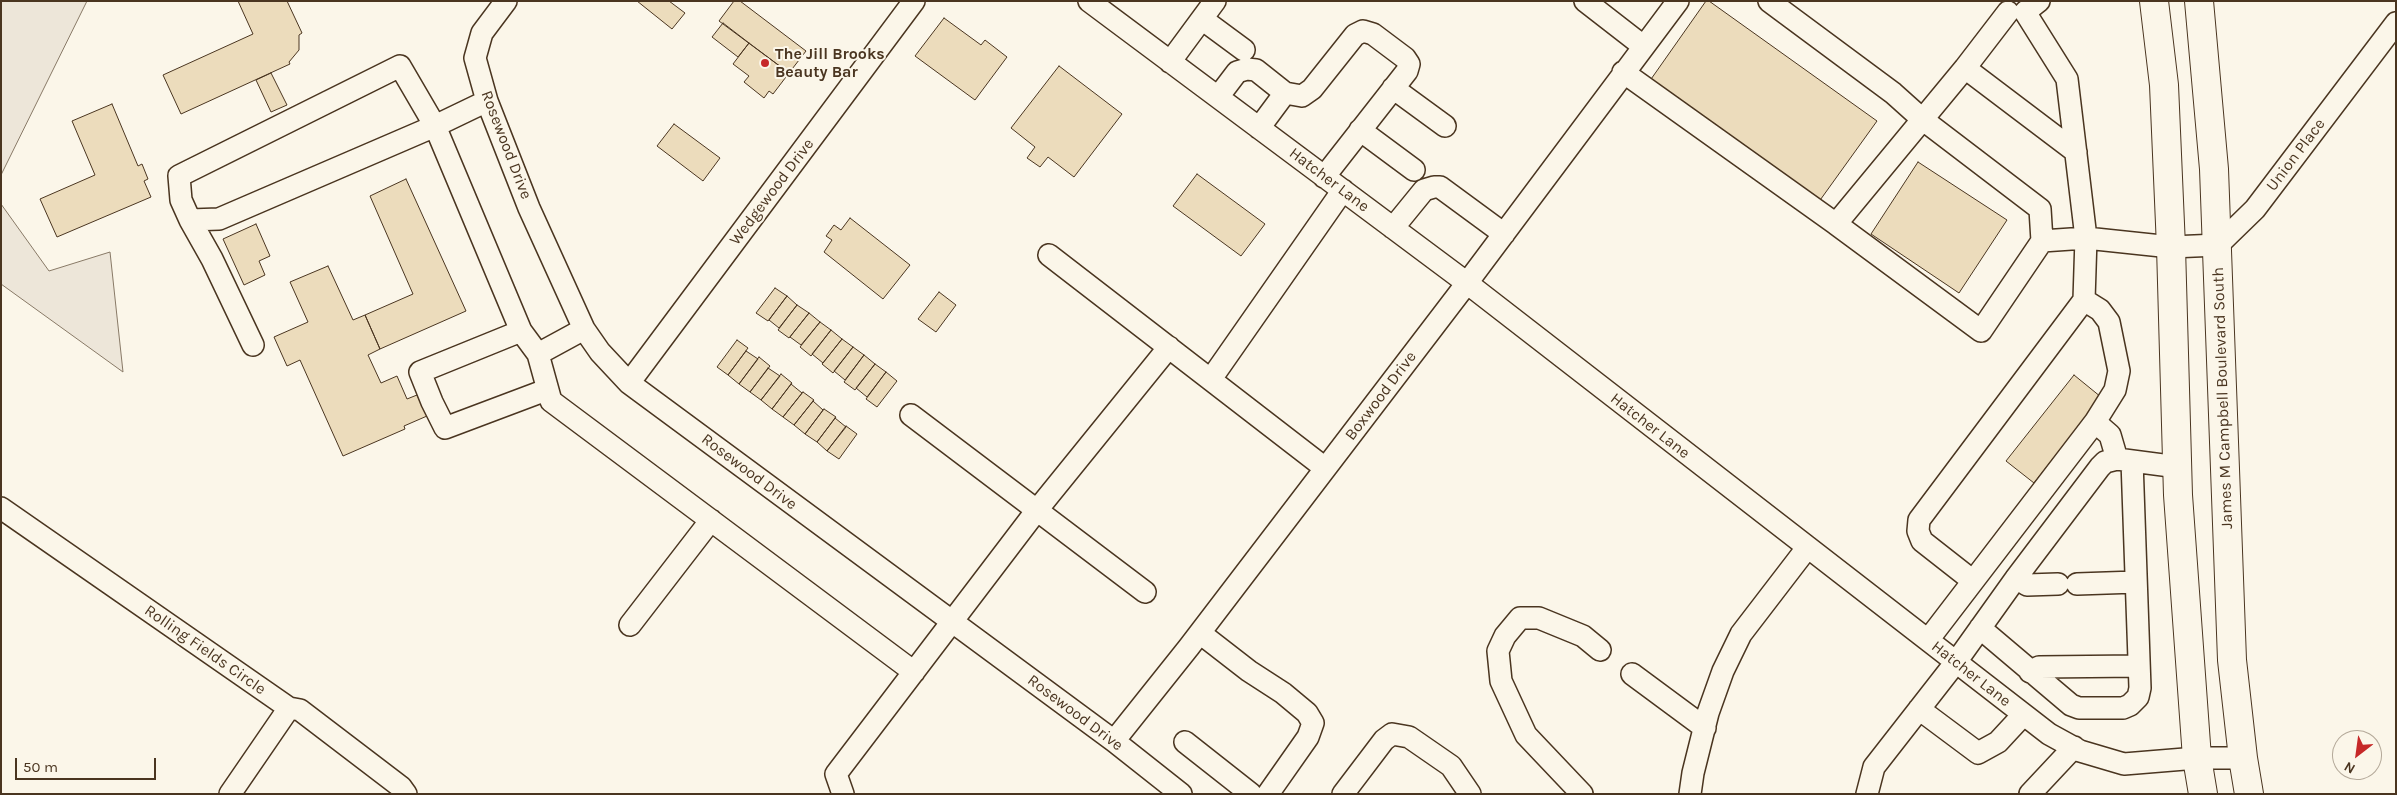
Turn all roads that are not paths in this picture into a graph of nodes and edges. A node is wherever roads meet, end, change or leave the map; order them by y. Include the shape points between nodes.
1 (506, 1) edge
2 (914, 1) edge
3 (1089, 1) edge
4 (1215, 1) edge
5 (1585, 1) edge
6 (1678, 1) edge
7 (1769, 1) edge
8 (2154, 1) edge
9 (2198, 1) edge
10 (2017, 7) edge
11 (1202, 19) junction
12 (2396, 23) edge
13 (1643, 46) junction
14 (1244, 50) dead end
15 (1170, 62) junction
16 (1965, 68) junction
17 (1623, 72) junction
18 (1393, 88) junction
19 (1285, 93) junction
20 (1218, 97) junction
21 (487, 101) junction
22 (1922, 118) junction
23 (435, 126) junction
24 (1445, 126) dead end
25 (1259, 128) junction
26 (1360, 130) junction
27 (2076, 152) junction
28 (1414, 170) dead end
29 (1324, 177) junction
30 (1343, 190) junction
31 (190, 220) junction
32 (1836, 224) junction
33 (1393, 228) junction
34 (1504, 234) junction
35 (2086, 238) junction
36 (2042, 241) junction
37 (2218, 245) junction
38 (2171, 247) junction
39 (1050, 255) dead end
40 (1467, 283) junction
41 (2084, 300) junction
42 (584, 329) junction
43 (521, 331) junction
44 (253, 345) dead end
45 (1169, 347) junction
46 (538, 354) junction
47 (1211, 380) junction
48 (629, 383) junction
49 (546, 390) junction
50 (911, 415) dead end
51 (2095, 422) junction
52 (2124, 460) junction
53 (2178, 467) junction
54 (1326, 468) junction
55 (1, 508) edge
56 (1037, 510) junction
57 (710, 520) junction
58 (1807, 548) junction
59 (2016, 578) junction
60 (1973, 581) junction
61 (2136, 582) junction
62 (1145, 592) dead end
63 (952, 622) junction
64 (630, 625) dead end
65 (1980, 628) junction
66 (1200, 633) junction
67 (1928, 640) junction
68 (1600, 650) dead end
69 (1956, 662) junction
70 (2139, 666) junction
71 (914, 672) junction
72 (2030, 672) junction
73 (1632, 674) dead end
74 (289, 708) junction
75 (1919, 708) junction
76 (2023, 715) junction
77 (1705, 728) junction
78 (1114, 741) junction
79 (1185, 742) dead end
80 (2074, 748) junction
81 (2197, 758) junction
82 (2243, 758) junction
83 (230, 794) edge
84 (406, 794) edge
85 (843, 794) edge
86 (1181, 794) edge
87 (1251, 794) edge
88 (1268, 794) edge
89 (1343, 794) edge
90 (1470, 794) edge
91 (1582, 794) edge
92 (1690, 794) edge
93 (1867, 794) edge
94 (2030, 794) edge
95 (2204, 794) edge
96 (2249, 794) edge

1 - 21 street, Rosewood Drive via 482,33 475,58
2 - 48 street, Wedgewood Drive
3 - 15 street, Hatcher Lane
4 - 11 street
5 - 13 street
6 - 13 street, Boxwood Drive
7 - 22 street
8 - 38 main road via 2164,85
9 - 37 main road, James M Campbell Boulevard South
10 - 16 street
10 - 27 street via 2067,79
11 - 14 street
11 - 15 street
12 - 37 street, Union Place via 2255,209
13 - 17 street, Boxwood Drive
15 - 20 street, Hatcher Lane
16 - 22 street
16 - 27 street
17 - 32 street
17 - 34 street, Boxwood Drive
18 - 19 street via 1407,71 1405,58 1363,31 1355,35 1312,89 1302,96
18 - 24 street
18 - 26 street
19 - 20 street via 1256,70 1246,69 1237,72
19 - 25 street
20 - 25 street, Hatcher Lane
21 - 23 street
21 - 42 street, Rosewood Drive via 529,208
22 - 32 street
22 - 36 street via 2040,209
23 - 31 street via 218,219
23 - 31 street via 400,66 179,176 181,200
23 - 43 street
25 - 29 street, Hatcher Lane
26 - 28 street
26 - 29 street
27 - 35 street
29 - 30 street, Hatcher Lane
30 - 33 street, Hatcher Lane
30 - 47 street
31 - 44 street
32 - 36 street via 1982,331
33 - 34 street via 1424,190 1440,187
33 - 40 street, Hatcher Lane
34 - 40 street, Boxwood Drive
35 - 36 street
35 - 38 street
35 - 41 street
37 - 38 street
37 - 82 main road, James M Campbell Boulevard South via 2232,660
38 - 53 main road
39 - 45 street
40 - 54 street, Boxwood Drive
40 - 58 street, Hatcher Lane
41 - 51 street via 2100,310 2109,322 2119,371 2115,390
41 - 60 street via 1920,520 1918,531 1922,541
42 - 46 street
42 - 48 street, Rosewood Drive
43 - 46 street
43 - 49 street via 420,372 432,402 445,428
45 - 47 street
45 - 56 street
46 - 49 street
47 - 54 street
48 - 63 street, Rosewood Drive
49 - 57 street via 550,401
50 - 56 street
51 - 52 street via 2110,435
51 - 60 street
52 - 53 street
52 - 59 street via 2105,462 2100,467
52 - 61 street
53 - 81 main road
54 - 66 street, Boxwood Drive
55 - 74 street, Rolling Fields Circle
56 - 62 street
56 - 63 street
57 - 64 street
57 - 71 street
58 - 67 street, Hatcher Lane
58 - 77 street via 1741,634 1724,671
59 - 61 street via 2028,585
59 - 65 street
60 - 67 street
61 - 70 street
63 - 71 street
63 - 78 street, Rosewood Drive
65 - 69 street
65 - 72 street
66 - 78 street, Boxwood Drive
66 - 88 street via 1283,694 1307,713 1314,723 1308,737
67 - 69 street, Hatcher Lane
68 - 91 street via 1583,636 1539,618 1520,618 1498,650 1501,681 1526,735
69 - 75 street
69 - 76 street, Hatcher Lane
70 - 72 street via 2038,667
70 - 72 street via 2138,697 2123,708 2079,708 2071,705
71 - 85 street via 836,774
73 - 77 street
74 - 83 street
74 - 84 street, Rolling Fields Circle via 300,710
75 - 76 street via 1978,753 1998,742
75 - 93 street via 1874,767
76 - 80 street, Hatcher Lane
77 - 92 street
78 - 86 street, Rosewood Drive
79 - 87 street
80 - 81 street, Hatcher Lane via 2124,764
80 - 94 street
81 - 82 street, Hatcher Lane
81 - 95 main road
82 - 96 main road, James M Campbell Boulevard South
89 - 90 street via 1392,734 1409,737 1451,766

